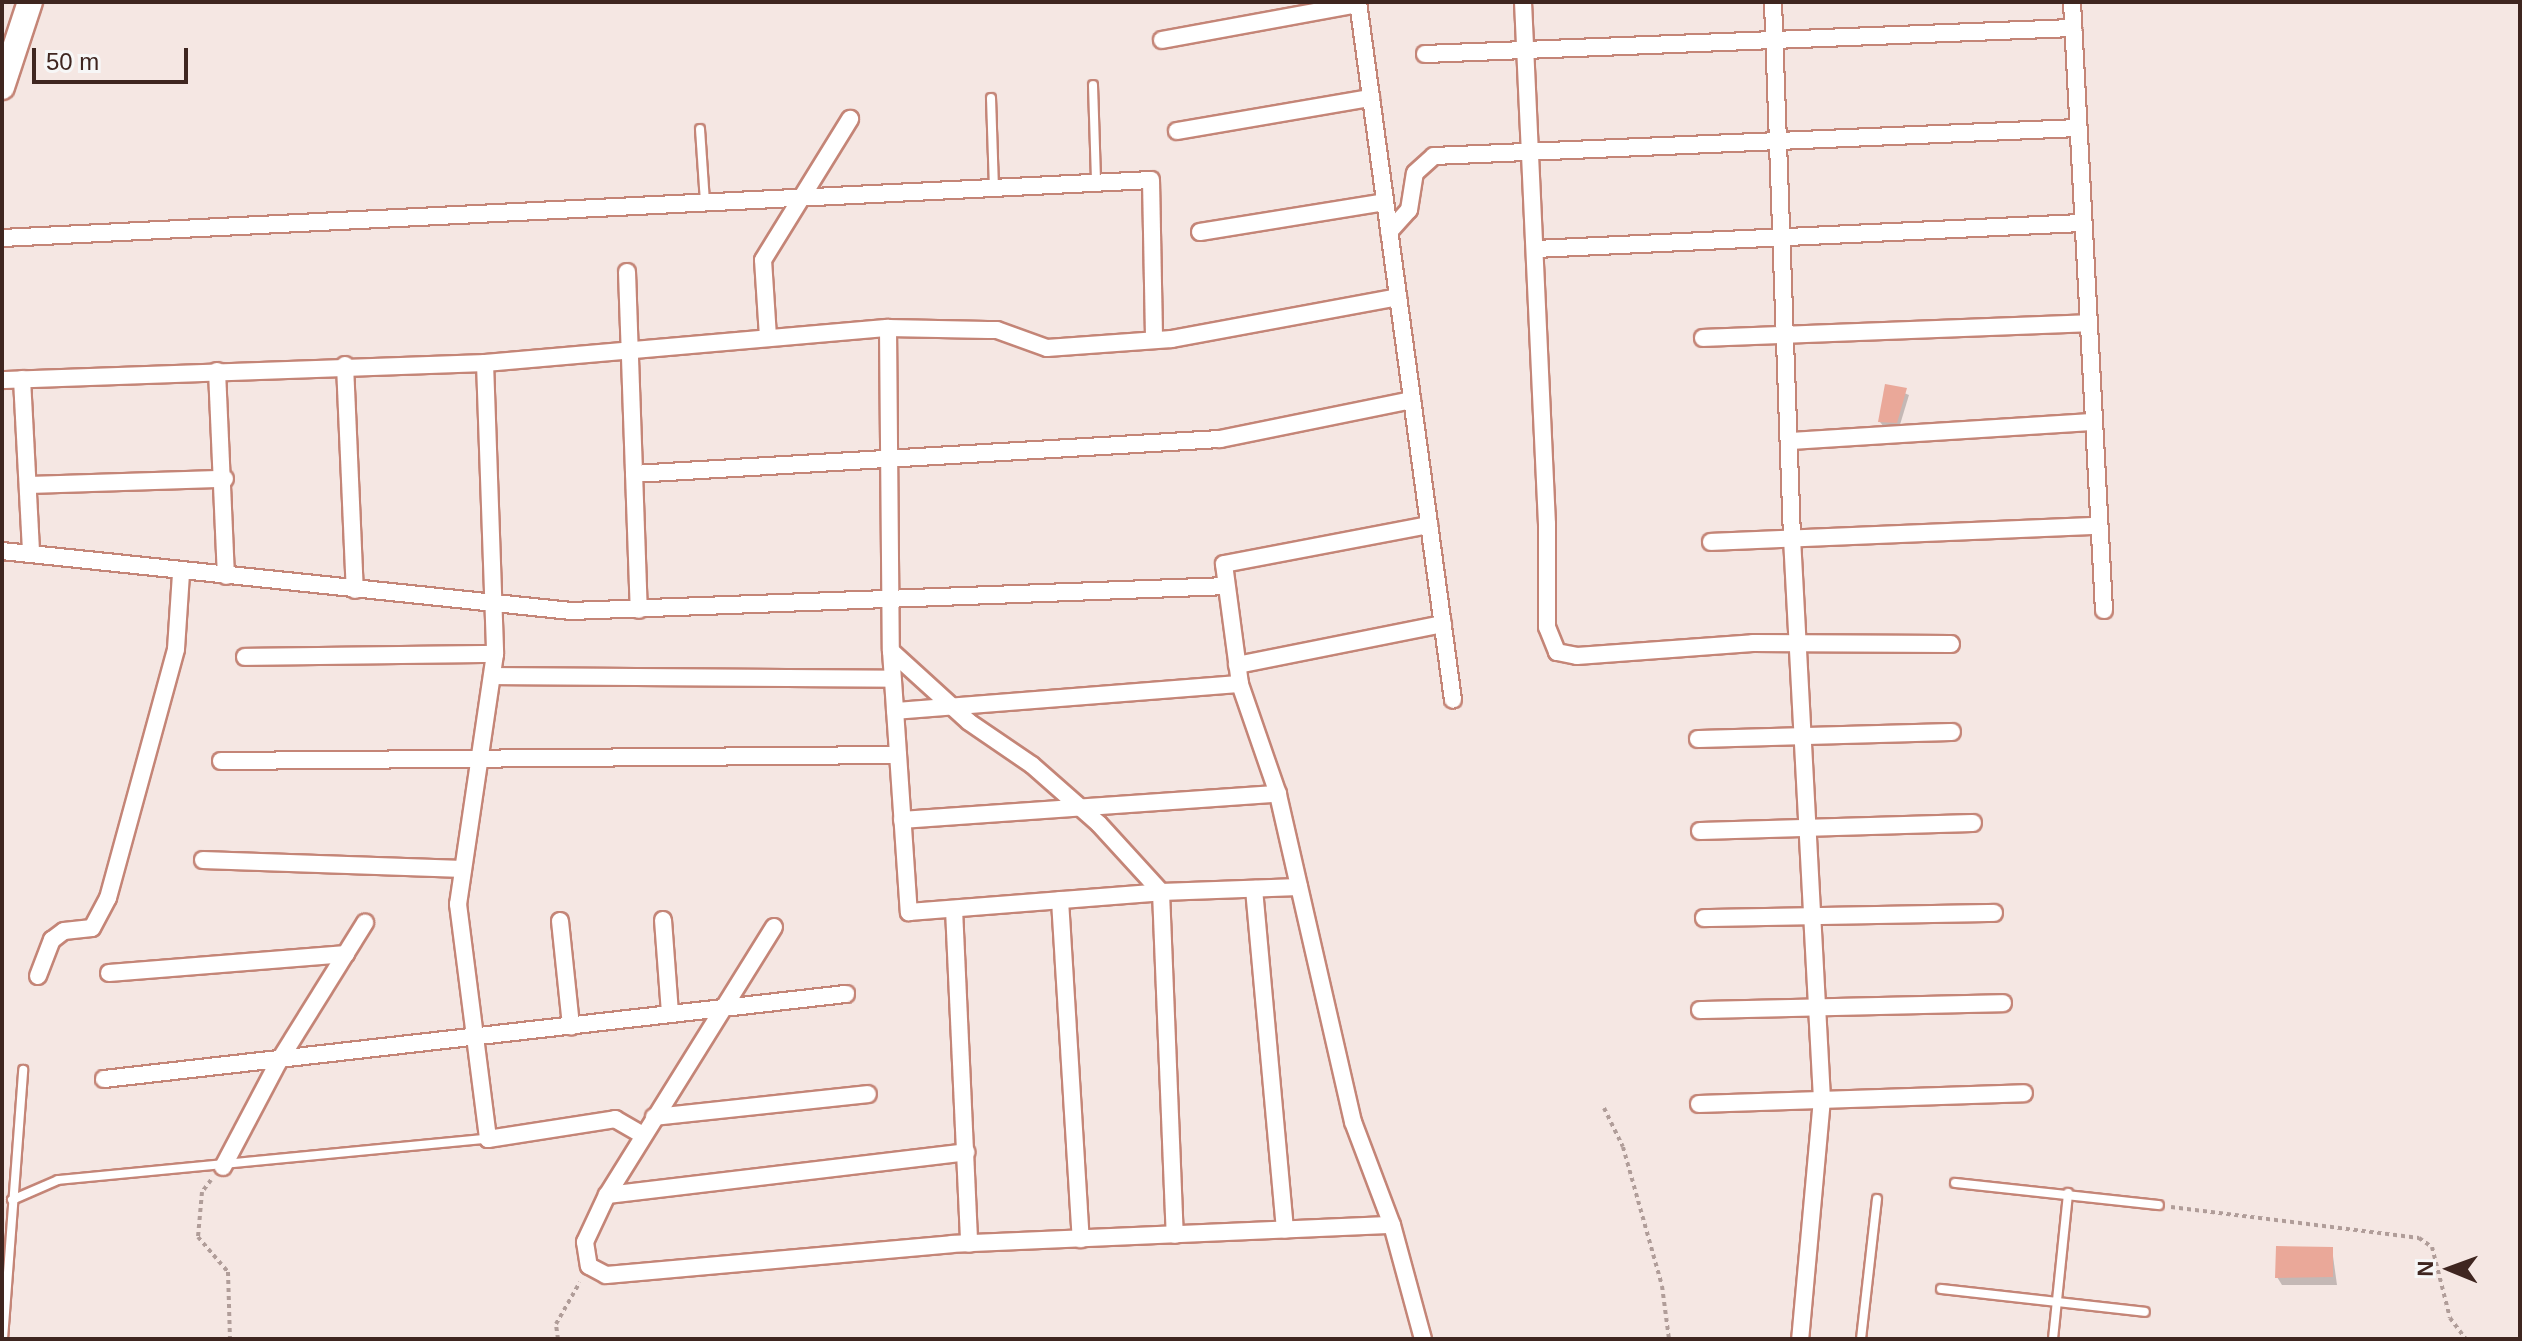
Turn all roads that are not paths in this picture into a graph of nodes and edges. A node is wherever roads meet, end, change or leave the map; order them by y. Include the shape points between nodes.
1 (30, 2) edge
2 (1523, 2) edge
3 (1773, 2) edge
4 (2072, 2) edge
5 (1358, 3) edge
6 (2073, 28) junction
7 (1162, 40) dead end
8 (1774, 44) junction
9 (1523, 53) junction
10 (1425, 54) dead end
11 (1093, 85) dead end
12 (2, 87) edge
13 (991, 98) dead end
14 (1371, 98) junction
15 (850, 119) dead end
16 (2078, 128) junction
17 (700, 129) dead end
18 (1177, 131) dead end
19 (1777, 142) junction
20 (1528, 152) junction
21 (1096, 182) junction
22 (994, 188) junction
23 (799, 199) junction
24 (1385, 202) junction
25 (705, 204) junction
26 (2082, 223) junction
27 (1200, 232) dead end
28 (1389, 232) junction
29 (2, 238) edge
30 (1782, 240) junction
31 (1536, 249) junction
32 (627, 272) dead end
33 (1398, 297) junction
34 (2086, 323) junction
35 (888, 328) junction
36 (768, 337) junction
37 (1788, 337) junction
38 (1703, 338) dead end
39 (1154, 340) junction
40 (629, 353) junction
41 (485, 363) junction
42 (345, 365) junction
43 (217, 371) junction
44 (22, 379) junction
45 (2, 380) edge
46 (1412, 400) junction
47 (2091, 422) junction
48 (1791, 441) junction
49 (886, 460) junction
50 (634, 474) junction
51 (225, 479) junction
52 (29, 485) junction
53 (1429, 525) junction
54 (2096, 526) junction
55 (1792, 538) junction
56 (1711, 542) dead end
57 (2, 551) edge
58 (31, 553) junction
59 (181, 573) junction
60 (226, 576) junction
61 (1227, 586) junction
62 (355, 590) junction
63 (890, 599) junction
64 (497, 605) junction
65 (639, 610) junction
66 (2104, 610) dead end
67 (1443, 624) junction
68 (1951, 644) dead end
69 (1798, 646) junction
70 (891, 651) junction
71 (495, 654) junction
72 (245, 657) dead end
73 (1237, 665) junction
74 (493, 676) junction
75 (892, 679) junction
76 (1240, 684) junction
77 (1453, 700) dead end
78 (952, 706) junction
79 (895, 711) junction
80 (1952, 732) dead end
81 (1802, 737) junction
82 (1698, 739) dead end
83 (898, 755) junction
84 (480, 757) junction
85 (221, 761) dead end
86 (1278, 794) junction
87 (1080, 807) junction
88 (902, 820) junction
89 (1973, 823) dead end
90 (1807, 827) junction
91 (1700, 831) dead end
92 (203, 860) dead end
93 (463, 869) junction
94 (1299, 887) junction
95 (1254, 889) junction
96 (1161, 892) junction
97 (1060, 900) junction
98 (954, 909) junction
99 (1994, 913) dead end
100 (1812, 914) junction
101 (1704, 918) dead end
102 (663, 920) dead end
103 (560, 921) dead end
104 (365, 923) dead end
105 (774, 927) dead end
106 (346, 954) junction
107 (109, 973) dead end
108 (38, 976) dead end
109 (846, 994) dead end
110 (2003, 1003) dead end
111 (1817, 1007) junction
112 (722, 1009) junction
113 (1700, 1010) dead end
114 (670, 1014) junction
115 (571, 1026) junction
116 (471, 1039) junction
117 (279, 1061) junction
118 (23, 1070) dead end
119 (104, 1079) dead end
120 (2024, 1093) dead end
121 (868, 1094) dead end
122 (1822, 1099) junction
123 (1699, 1104) dead end
124 (654, 1117) junction
125 (643, 1135) junction
126 (488, 1139) junction
127 (966, 1152) junction
128 (223, 1167) junction
129 (1955, 1183) dead end
130 (2068, 1193) junction
131 (607, 1195) junction
132 (1877, 1199) dead end
133 (12, 1200) junction
134 (2159, 1205) road end
135 (1392, 1225) junction
136 (1285, 1230) junction
137 (1175, 1235) junction
138 (1081, 1239) junction
139 (969, 1244) junction
140 (1941, 1289) dead end
141 (2057, 1301) junction
142 (2145, 1312) dead end
143 (3, 1339) edge
144 (1423, 1339) edge
145 (1800, 1339) edge
146 (1861, 1339) edge
147 (2053, 1339) edge

1 - 12 street
2 - 9 street
3 - 8 street
4 - 6 street
5 - 7 street
5 - 14 street
6 - 8 street
6 - 16 street
8 - 9 street
8 - 19 street
9 - 10 street
9 - 20 street
11 - 21 lane
13 - 22 lane
14 - 18 street
14 - 24 street
15 - 23 street
16 - 19 street
16 - 26 street
17 - 25 lane
19 - 20 street
19 - 30 street
20 - 28 street via 1434,156 1415,173 1409,210
20 - 31 street
21 - 22 street
21 - 39 street via 1151,180
22 - 23 street
23 - 25 street
23 - 36 street via 763,260
24 - 27 street
24 - 28 street
25 - 29 street
26 - 30 street
26 - 34 street
28 - 33 street
30 - 31 street
30 - 37 street
31 - 69 street via 1547,627 1557,652 1577,656 1753,643
32 - 40 street
33 - 39 street
33 - 46 street
34 - 37 street
34 - 47 street
35 - 36 street
35 - 39 street via 997,330 1047,348
35 - 49 street
36 - 40 street
37 - 38 street
37 - 48 street
40 - 41 street
40 - 50 street
41 - 42 street
41 - 64 street
42 - 43 street
42 - 62 street
43 - 44 street
43 - 51 street
44 - 45 street
44 - 52 street
46 - 49 street via 1220,439
46 - 53 street
47 - 48 street
47 - 54 street
48 - 55 street
49 - 50 street
49 - 63 street
50 - 65 street
51 - 52 street
51 - 60 street
52 - 58 street
53 - 61 street via 1224,564
53 - 67 street
54 - 55 street
54 - 66 street
55 - 56 street
55 - 69 street
57 - 58 street
58 - 59 street
59 - 60 street
59 - 108 street via 176,649 108,898 92,928 64,931 52,940
60 - 62 street
61 - 63 street
61 - 73 street
62 - 64 street
63 - 65 street
63 - 70 street
64 - 65 street
64 - 71 street
67 - 73 street
67 - 77 street
68 - 69 street
69 - 81 street
70 - 75 street
70 - 78 street
71 - 72 street
71 - 74 street
73 - 76 street
74 - 75 street
74 - 84 street
75 - 79 street
76 - 78 street
76 - 86 street
78 - 79 street
78 - 87 street
79 - 83 street
80 - 81 street
81 - 82 street
81 - 90 street
83 - 84 street
83 - 88 street
84 - 85 street
84 - 93 street
86 - 87 street
86 - 94 street
87 - 88 street
87 - 96 street
88 - 98 street via 909,912
89 - 90 street
90 - 91 street
90 - 100 street
92 - 93 street
93 - 116 street via 458,904
94 - 95 street
94 - 135 street via 1353,1122
95 - 96 street
95 - 136 street
96 - 97 street
96 - 137 street
97 - 98 street
97 - 138 street
98 - 127 street
99 - 100 street
100 - 101 street
100 - 111 street
102 - 114 street
103 - 115 street
104 - 106 street
105 - 112 street
106 - 107 street
106 - 117 street
109 - 112 street
110 - 111 street
111 - 113 street
111 - 122 street
112 - 114 street
112 - 124 street
114 - 115 street
115 - 116 street
116 - 117 street
116 - 126 street
117 - 119 street
117 - 128 street
118 - 133 lane
120 - 122 street
121 - 124 street
122 - 123 street
122 - 145 street
124 - 125 street
125 - 126 street via 615,1119
125 - 131 street
126 - 128 lane
127 - 131 street
127 - 139 street
128 - 133 lane via 58,1180
129 - 130 lane
130 - 134 lane
130 - 141 lane
131 - 139 street via 585,1242 589,1266 606,1275
132 - 146 lane
133 - 143 lane
135 - 136 street
135 - 144 street
136 - 137 street
137 - 138 street
138 - 139 street
140 - 141 lane
141 - 142 lane
141 - 147 lane

